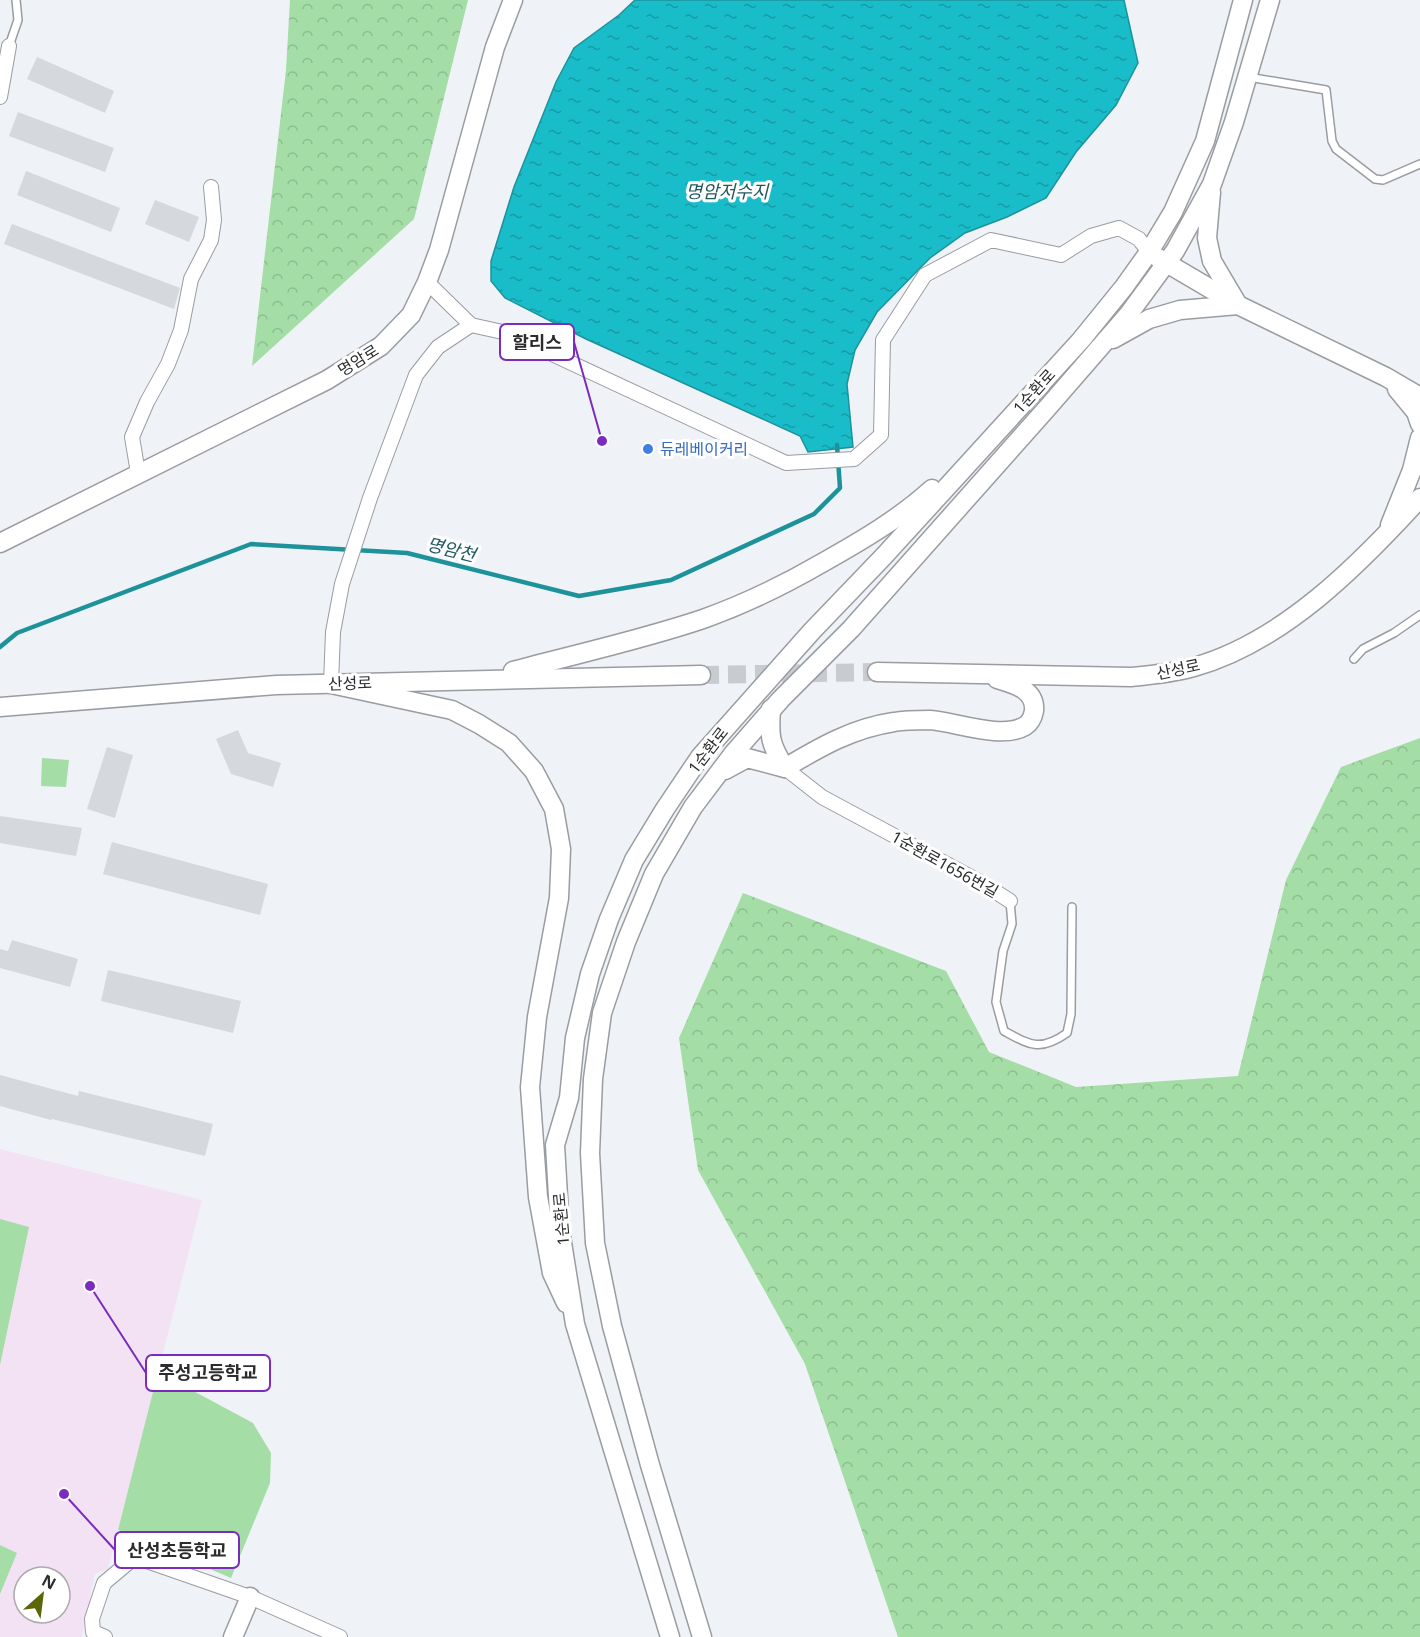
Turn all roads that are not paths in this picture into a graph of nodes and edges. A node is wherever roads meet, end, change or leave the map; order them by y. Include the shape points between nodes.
1 (16, 0) edge
2 (513, 0) edge
3 (1244, 0) edge
4 (1270, 0) edge
5 (9, 46) joint
6 (1248, 77) junction
7 (0, 97) edge
8 (1420, 164) edge
9 (1212, 184) junction
10 (211, 187) dead end
11 (1149, 252) junction
12 (1167, 263) junction
13 (427, 282) junction
14 (1238, 305) junction
15 (471, 325) junction
16 (1101, 345) junction
17 (1386, 377) junction
18 (1420, 392) edge
19 (1420, 397) edge
20 (1420, 424) edge
21 (996, 433) junction
22 (1420, 438) edge
23 (138, 473) junction
24 (1420, 498) edge
25 (1386, 536) junction
26 (0, 543) edge
27 (1420, 615) edge
28 (1354, 659) dead end
29 (878, 672) tunnel mouth
30 (981, 673) junction
31 (701, 675) tunnel mouth
32 (484, 679) junction
33 (331, 684) junction
34 (0, 707) edge
35 (771, 710) junction
36 (785, 768) junction
37 (719, 773) junction
38 (1010, 901) joint
39 (1072, 907) dead end
40 (576, 1324) junction
41 (250, 1597) junction
42 (667, 1631) edge
43 (105, 1637) edge
44 (233, 1637) edge
45 (340, 1637) edge
46 (702, 1637) edge

1 - 5 lane via 18,20
2 - 13 street, 명암로 via 495,47
3 - 11 street, 1순환로 via 1205,141 1173,212
4 - 6 street, 1순환로
5 - 7 street
6 - 8 lane via 1326,90 1336,149 1375,179 1383,180
6 - 9 street, 1순환로
9 - 12 street, 1순환로
9 - 14 street via 1207,238 1212,261
10 - 23 street via 211,240 191,279 181,330 168,364 132,437
11 - 12 street
11 - 15 street via 1139,239 1119,228 1091,236 1061,255 991,240 925,275 883,340 881,435 854,459 786,463 507,333
11 - 21 street, 1순환로 via 1081,340
12 - 14 street
12 - 16 street, 1순환로
13 - 15 street
13 - 23 street, 명암로 via 411,315 381,346 327,380
14 - 16 street via 1180,310 1149,319
14 - 17 street
15 - 33 street via 438,347 416,375 342,584 333,632
16 - 35 street, 1순환로 via 851,628
17 - 18 street
17 - 19 street
17 - 20 street via 1416,412
21 - 32 street via 919,501 862,541 769,593 703,619
21 - 40 street, 1순환로 via 719,734 682,783 634,860 590,974 575,1038 569,1098 555,1144 560,1230
22 - 25 street
23 - 26 street, 명암로
24 - 25 street, 산성로
25 - 30 street, 산성로 via 1352,570 1283,624 1195,667 1131,676
27 - 28 lane via 1363,649
29 - 30 street, 산성로
30 - 36 street via 1024,688 1031,696 1035,706 1033,717 1025,726 991,731 930,720 895,722 832,740
31 - 32 street, 산성로
32 - 33 street, 산성로
33 - 34 street, 산성로
33 - 40 street via 452,710 479,723 509,743 534,771 554,809 561,849 559,898 537,1017 530,1087 538,1197 552,1273
35 - 36 street via 772,747
35 - 37 street, 1순환로
36 - 37 street via 747,758
36 - 38 street, 1순환로1656번길 via 822,796
37 - 46 street, 1순환로 via 693,807 654,874 626,942 602,1013 593,1079 590,1154 594,1243 612,1326
38 - 39 lane, 1순환로1656번길 via 1012,924 1003,951 996,1002 1004,1031 1028,1044 1051,1044 1066,1034 1071,1014
40 - 42 street, 1순환로
41 - 43 street via 135,1557 104,1583 92,1619 93,1632
41 - 44 street
41 - 45 street

